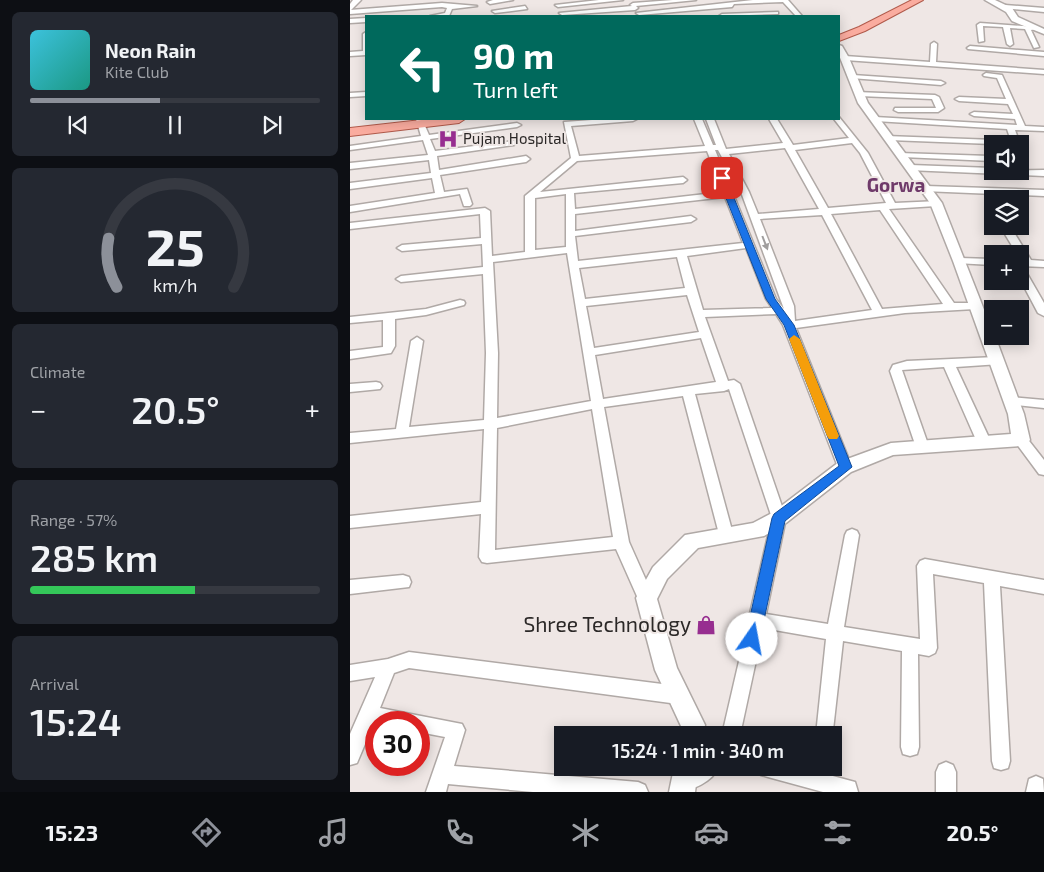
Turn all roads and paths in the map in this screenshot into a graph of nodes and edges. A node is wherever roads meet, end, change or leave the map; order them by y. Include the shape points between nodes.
1 (357, 0) edge
2 (510, 0) edge
3 (521, 0) edge
4 (620, 0) edge
5 (693, 0) edge
6 (784, 0) edge
7 (908, 0) edge
8 (919, 0) edge
9 (989, 0) edge
10 (490, 2) dead end
11 (556, 3) edge
12 (731, 4) edge
13 (769, 5) dead end
14 (474, 6) edge
15 (450, 7) junction
16 (1005, 7) junction
17 (524, 8) junction
18 (635, 9) edge
19 (350, 10) edge
20 (1044, 10) edge
21 (495, 11) dead end
22 (776, 13) dead end
23 (447, 15) edge
24 (528, 15) edge
25 (563, 15) edge
26 (741, 15) edge
27 (753, 15) edge
28 (798, 15) edge
29 (1014, 15) junction
30 (365, 20) edge
31 (350, 21) edge
32 (1006, 26) junction
33 (1031, 28) junction
34 (1044, 30) edge
35 (840, 33) edge
36 (840, 38) edge
37 (981, 41) dead end
38 (934, 44) dead end
39 (1010, 44) dead end
40 (1036, 47) dead end
41 (970, 49) dead end
42 (365, 51) edge
43 (350, 53) edge
44 (1044, 54) edge
45 (846, 62) edge
46 (1044, 65) edge
47 (936, 67) junction
48 (971, 67) junction
49 (1041, 72) edge
50 (941, 83) dead end
51 (1044, 83) edge
52 (365, 94) edge
53 (860, 94) junction
54 (350, 96) edge
55 (959, 99) dead end
56 (1012, 102) junction
57 (898, 110) dead end
58 (974, 114) dead end
59 (1018, 117) junction
60 (875, 119) junction
61 (423, 120) edge
62 (620, 120) edge
63 (698, 120) edge
64 (710, 120) edge
65 (774, 120) edge
66 (839, 120) edge
67 (517, 125) dead end
68 (1010, 127) junction
69 (1022, 127) junction
70 (350, 128) edge
71 (1044, 128) edge
72 (350, 132) edge
73 (1013, 135) edge
74 (425, 137) junction
75 (889, 138) junction
76 (854, 140) junction
77 (984, 142) edge
78 (514, 143) dead end
79 (789, 146) junction
80 (350, 148) edge
81 (709, 148) junction
82 (723, 149) junction
83 (432, 155) junction
84 (575, 159) junction
85 (984, 159) edge
86 (526, 160) dead end
87 (906, 162) junction
88 (350, 166) edge
89 (984, 170) edge
90 (1044, 173) edge
91 (435, 174) junction
92 (682, 180) dead end
93 (1023, 180) edge
94 (1038, 185) edge
95 (350, 186) edge
96 (570, 191) junction
97 (745, 192) junction
98 (729, 194) junction
99 (440, 196) junction
100 (530, 196) junction
101 (931, 196) junction
102 (467, 204) dead end
103 (888, 206) junction
104 (350, 209) edge
105 (823, 211) junction
106 (570, 212) junction
107 (754, 217) junction
108 (691, 219) dead end
109 (350, 226) edge
110 (570, 234) junction
111 (486, 242) junction
112 (749, 245) junction
113 (402, 248) dead end
114 (571, 249) junction
115 (530, 254) junction
116 (681, 254) junction
117 (960, 261) junction
118 (984, 262) edge
119 (1044, 264) edge
120 (488, 265) junction
121 (574, 265) junction
122 (1029, 265) edge
123 (401, 279) dead end
124 (1029, 279) edge
125 (691, 291) junction
126 (460, 303) dead end
127 (580, 303) junction
128 (950, 306) junction
129 (975, 306) junction
130 (778, 311) junction
131 (879, 313) junction
132 (1044, 313) edge
133 (698, 314) junction
134 (389, 316) junction
135 (350, 320) edge
136 (789, 325) junction
137 (706, 334) junction
138 (417, 341) dead end
139 (589, 352) junction
140 (350, 355) edge
141 (996, 360) junction
142 (948, 363) junction
143 (376, 386) dead end
144 (724, 386) junction
145 (350, 388) edge
146 (688, 391) junction
147 (1011, 401) junction
148 (598, 404) junction
149 (1044, 404) edge
150 (492, 424) junction
151 (402, 433) junction
152 (350, 438) edge
153 (1021, 440) junction
154 (984, 442) junction
155 (922, 447) junction
156 (845, 467) junction
157 (1044, 470) edge
158 (489, 507) junction
159 (779, 518) junction
160 (350, 522) edge
161 (726, 534) junction
162 (852, 535) dead end
163 (620, 542) junction
164 (992, 578) junction
165 (403, 582) dead end
166 (350, 587) edge
167 (1044, 587) edge
168 (646, 598) junction
169 (757, 620) junction
170 (836, 634) junction
171 (910, 646) junction
172 (388, 667) junction
173 (350, 673) edge
174 (678, 695) junction
175 (370, 711) edge
176 (365, 722) edge
177 (430, 726) edge
178 (693, 726) edge
179 (733, 726) edge
180 (826, 726) edge
181 (910, 747) dead end
182 (350, 756) edge
183 (1001, 761) dead end
184 (946, 772) dead end
185 (797, 776) edge
186 (439, 783) edge
187 (638, 792) edge
188 (848, 792) edge
189 (946, 792) edge

1 - 19 street
2 - 10 street
3 - 17 street
4 - 11 street
5 - 18 street
6 - 12 street
6 - 28 street
7 - 35 main road
8 - 36 main road
9 - 16 street
11 - 25 street
12 - 13 street
12 - 18 street
12 - 26 street
14 - 15 street
15 - 19 street
15 - 23 street
16 - 20 street
16 - 29 street
17 - 21 street
17 - 24 street
18 - 25 street
22 - 27 street
29 - 33 street via 1015,19
29 - 34 street
30 - 31 street
32 - 33 street
32 - 37 street via 980,24
32 - 39 street
33 - 34 street
33 - 40 street
38 - 47 street
41 - 44 street
42 - 43 street
45 - 47 street
45 - 50 street
45 - 53 street
46 - 48 street via 970,59
47 - 48 street
47 - 56 street via 942,73 1000,76
48 - 49 street
49 - 51 street
52 - 54 street
53 - 57 street via 935,97 940,108 932,112
53 - 60 street
55 - 56 street
56 - 59 street
58 - 59 street
59 - 69 street
60 - 68 street
60 - 75 street
61 - 70 main road
61 - 72 main road
61 - 74 street
62 - 84 street via 568,124
63 - 81 street
64 - 82 street
65 - 79 street
66 - 76 street
67 - 74 street
68 - 69 street
68 - 73 street
69 - 71 street
74 - 80 street
74 - 83 street
75 - 77 street
75 - 87 street
76 - 79 street
76 - 103 street via 864,153
78 - 83 street
79 - 82 street
79 - 105 street
81 - 82 street
81 - 84 street
81 - 98 street
82 - 97 street
83 - 88 street
83 - 91 street
84 - 100 street
85 - 87 street
86 - 91 street
87 - 89 street
87 - 101 street
90 - 94 street
91 - 95 street
91 - 99 street
92 - 96 street
93 - 94 street
94 - 101 street
96 - 100 street
96 - 106 street
97 - 98 street
97 - 107 street
98 - 106 street
98 - 112 street
99 - 102 street via 464,191
99 - 104 street
100 - 115 street
101 - 103 street
101 - 117 street
103 - 105 street
103 - 128 street
105 - 107 street
105 - 131 street
106 - 110 street
107 -> 136 street via 789,306
108 - 110 street
109 - 111 street via 485,211
110 - 114 street
111 - 113 street
111 - 120 street
112 - 116 street
112 - 130 street
114 - 115 street
114 - 121 street
115 - 120 street
116 - 121 street
116 - 125 street
117 - 118 street
117 - 129 street
119 - 122 street
120 - 123 street
120 - 150 street
121 - 127 street
124 - 132 street
125 - 127 street
125 - 133 street
126 - 134 street via 432,311
127 - 139 street
128 - 129 street
128 - 131 street
129 - 141 street
130 - 133 street
130 - 136 street
131 - 136 street
133 - 137 street
134 - 135 street
134 - 140 street via 387,350
136 - 156 street
137 - 139 street
137 - 144 street
138 - 151 street
139 - 148 street
141 - 142 street
141 - 147 street
142 - 154 street
142 - 155 street via 902,365 896,371
143 - 145 street
144 - 146 street
144 - 159 street via 734,384
146 - 148 street
146 - 161 street
147 - 149 street
147 - 153 street
148 - 150 street
148 - 163 street
150 - 151 street
150 - 158 street
151 - 152 street
153 - 154 street
153 - 157 street
154 - 155 street
155 - 156 street via 891,449
156 - 159 street
158 - 160 street
158 - 163 street via 487,557
159 - 161 street via 757,530
159 - 169 street
161 - 168 street via 692,541 660,573
162 - 170 street
163 - 168 street
164 - 167 street
164 - 171 street via 924,566 929,648
164 - 183 street
165 - 166 street
168 - 174 street via 666,670
169 - 170 street
169 - 179 street
170 - 171 street
170 - 180 street
171 - 181 street
172 - 173 street
172 - 174 street via 409,660
172 - 175 street
174 - 178 street
176 - 182 street
177 - 186 street via 456,730
184 - 189 street
185 - 188 street
186 - 187 street

